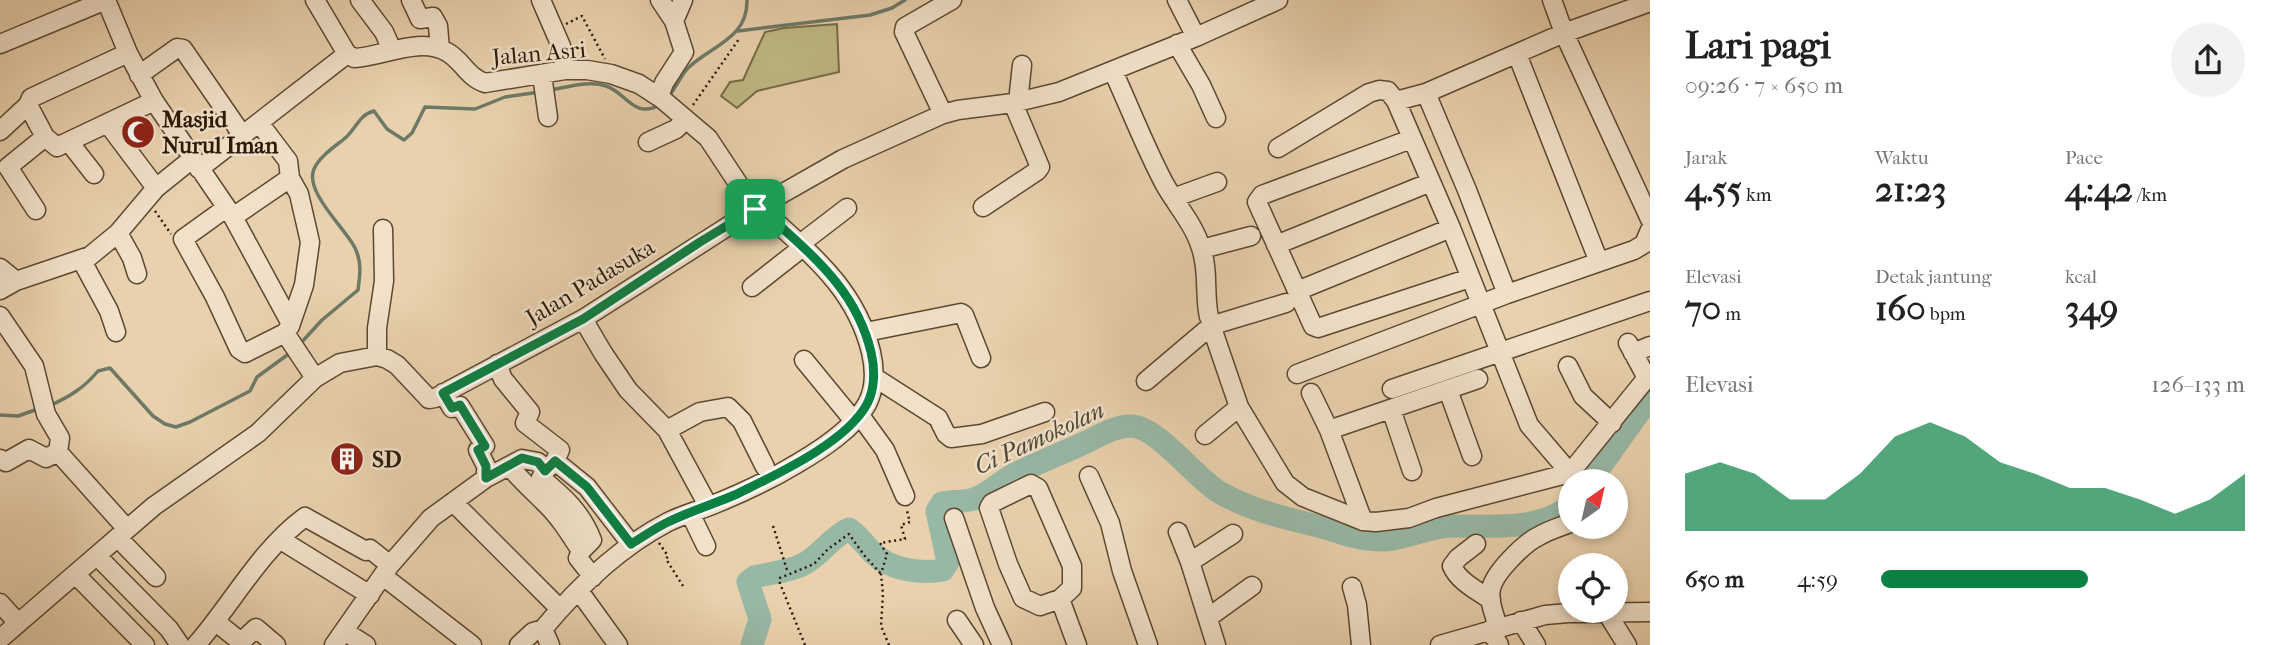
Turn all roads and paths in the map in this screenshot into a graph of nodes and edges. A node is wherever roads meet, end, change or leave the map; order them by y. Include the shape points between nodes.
1 (106, 0) edge
2 (360, 0) edge
3 (411, 0) edge
4 (541, 0) edge
5 (660, 0) edge
6 (683, 0) edge
7 (952, 0) edge
8 (1177, 0) edge
9 (1278, 0) edge
10 (1552, 0) edge
11 (1650, 2) edge
12 (323, 4) edge
13 (1609, 7) edge
14 (674, 21) junction
15 (555, 31) junction
16 (1564, 33) junction
17 (1196, 37) junction
18 (739, 39) dead end
19 (0, 44) edge
20 (1177, 44) junction
21 (440, 49) junction
22 (391, 50) junction
23 (128, 53) junction
24 (347, 54) junction
25 (1517, 54) junction
26 (1022, 65) dead end
27 (565, 71) junction
28 (1113, 71) junction
29 (139, 75) junction
30 (615, 75) junction
31 (544, 87) junction
32 (1426, 93) junction
33 (154, 101) junction
34 (1396, 101) junction
35 (1015, 103) junction
36 (28, 105) junction
37 (672, 108) junction
38 (943, 114) junction
39 (548, 117) dead end
40 (1216, 118) dead end
41 (108, 124) junction
42 (260, 124) junction
43 (0, 131) edge
44 (45, 136) junction
45 (243, 136) junction
46 (1411, 139) junction
47 (69, 142) junction
48 (648, 142) dead end
49 (1278, 148) dead end
50 (196, 164) junction
51 (94, 174) dead end
52 (290, 178) junction
53 (1217, 181) dead end
54 (1431, 183) junction
55 (151, 194) junction
56 (1172, 198) junction
57 (758, 207) junction
58 (983, 207) dead end
59 (847, 208) dead end
60 (36, 210) dead end
61 (230, 213) junction
62 (1650, 219) edge
63 (1451, 228) junction
64 (383, 229) dead end
65 (1650, 230) edge
66 (118, 233) junction
67 (1251, 236) dead end
68 (184, 244) junction
69 (1276, 245) junction
70 (802, 246) junction
71 (1202, 249) junction
72 (82, 261) junction
73 (1599, 262) junction
74 (0, 268) edge
75 (137, 274) dead end
76 (1470, 278) junction
77 (16, 281) junction
78 (752, 287) dead end
79 (0, 290) edge
80 (1507, 294) junction
81 (1292, 297) junction
82 (1650, 301) edge
83 (1480, 305) junction
84 (0, 316) edge
85 (583, 319) junction
86 (1212, 326) junction
87 (116, 332) dead end
88 (866, 332) junction
89 (289, 333) junction
90 (1650, 346) edge
91 (1499, 351) junction
92 (377, 356) junction
93 (981, 358) dead end
94 (804, 360) dead end
95 (497, 364) junction
96 (1568, 366) dead end
97 (310, 370) junction
98 (1297, 374) dead end
99 (1648, 376) edge
100 (874, 377) junction
101 (1478, 379) dead end
102 (1146, 381) dead end
103 (1392, 389) dead end
104 (1448, 390) junction
105 (443, 393) junction
106 (1311, 393) dead end
107 (1240, 407) junction
108 (1391, 409) junction
109 (1045, 412) dead end
110 (856, 418) junction
111 (1612, 423) junction
112 (667, 430) junction
113 (1329, 430) junction
114 (1205, 435) dead end
115 (58, 452) junction
116 (1472, 456) dead end
117 (0, 459) edge
118 (509, 466) junction
119 (550, 466) junction
120 (765, 467) dead end
121 (1569, 469) edge
122 (1583, 469) edge
123 (1412, 471) dead end
124 (1089, 476) dead end
125 (486, 478) junction
126 (1558, 482) edge
127 (905, 496) joint
128 (705, 500) dead end
129 (454, 503) junction
130 (690, 513) junction
131 (954, 518) dead end
132 (1363, 521) junction
133 (773, 526) dead end
134 (1558, 528) edge
135 (652, 532) junction
136 (1178, 532) dead end
137 (123, 533) junction
138 (1233, 534) dead end
139 (281, 540) junction
140 (631, 544) junction
141 (1476, 544) dead end
142 (706, 545) dead end
143 (581, 551) junction
144 (97, 556) junction
145 (1190, 562) junction
146 (386, 570) junction
147 (882, 572) junction
148 (788, 573) junction
149 (76, 575) junction
150 (156, 577) dead end
151 (593, 577) junction
152 (683, 586) dead end
153 (1252, 586) dead end
154 (1352, 587) dead end
155 (579, 591) junction
156 (370, 595) junction
157 (1060, 599) junction
158 (1491, 600) junction
159 (0, 603) edge
160 (560, 609) junction
161 (1650, 612) edge
162 (1628, 613) edge
163 (1558, 614) edge
164 (1209, 617) junction
165 (957, 620) dead end
166 (1521, 621) junction
167 (216, 622) junction
168 (18, 623) junction
169 (1613, 623) edge
170 (169, 629) junction
171 (1496, 634) edge
172 (547, 637) edge
173 (339, 638) edge
174 (0, 639) edge
175 (145, 645) edge
176 (155, 645) edge
177 (180, 645) edge
178 (196, 645) edge
179 (276, 645) edge
180 (366, 645) edge
181 (472, 645) edge
182 (519, 645) edge
183 (618, 645) edge
184 (805, 645) edge
185 (889, 645) edge
186 (974, 645) edge
187 (1002, 645) edge
188 (1077, 645) edge
189 (1148, 645) edge
190 (1216, 645) edge
191 (1361, 645) edge
192 (1440, 645) edge
193 (1536, 645) edge
194 (1627, 645) edge

1 - 19 street
1 - 23 street
2 - 22 street via 384,32
3 - 21 street via 420,19 433,17
4 - 15 street
5 - 14 street
6 - 14 street
7 - 38 street via 904,32
8 - 17 street
9 - 17 street, Jalan Padasuka
10 - 16 street
11 - 13 street
12 - 24 street
13 - 16 street
14 - 37 street via 684,52 664,83
15 - 27 street
15 - 30 path via 582,16
16 - 25 street
16 - 62 street
17 - 20 street, Jalan Padasuka
18 - 37 path via 694,105
20 - 28 street, Jalan Padasuka
20 - 40 street
21 - 22 street
21 - 31 street, Jalan Asri via 476,80
22 - 24 street via 364,58
23 - 29 street
23 - 36 street via 31,98
24 - 42 street
25 - 32 street
25 - 73 street
26 - 35 street
27 - 30 street, Jalan Asri
27 - 31 street, Jalan Asri
28 - 35 street, Jalan Padasuka
28 - 56 street
29 - 33 street
29 - 45 street via 177,48 183,49
30 - 37 street, Jalan Asri via 639,84
31 - 39 street
32 - 34 street
32 - 80 street
33 - 41 street
33 - 50 street
34 - 46 street
34 - 49 street via 1388,91 1369,93
35 - 38 street, Jalan Padasuka
35 - 58 street via 1040,167
36 - 43 street
36 - 44 street
37 - 48 street via 676,129
37 - 57 street, Jalan Asri via 708,138
38 - 57 street, Jalan Padasuka via 843,159
41 - 47 street
41 - 55 street
42 - 45 street
42 - 52 street via 288,161
44 - 47 street via 57,147
44 - 60 street via 8,167
45 - 50 street
46 - 54 street
46 - 69 street via 1262,195 1257,202
47 - 51 street
50 - 55 street
50 - 61 street
52 - 61 street
52 - 89 street via 299,194 310,242 304,285
53 - 56 street
54 - 63 street
54 - 69 street
55 - 66 street
55 - 68 path via 173,237
56 - 71 street
57 - 70 street, Jalan Asri
57 - 85 street, Jalan Padasuka
59 - 70 street
61 - 68 street via 185,235
61 - 89 street
63 - 76 street
63 - 81 street
64 - 92 street
65 - 73 street via 1644,244
66 - 72 street
66 - 75 street
67 - 71 street
68 - 89 street via 242,352
69 - 81 street
70 - 78 street
70 - 88 street, Jalan Asri via 835,280
71 - 86 street
72 - 77 street
72 - 87 street
73 - 80 street
74 - 77 street
76 - 81 street via 1318,328
76 - 83 street
77 - 79 street
80 - 83 street
81 - 86 street
82 - 91 street
83 - 91 street
83 - 98 street
84 - 115 street via 34,366 44,406 60,438
85 - 95 street, Jalan Padasuka
85 - 112 street via 628,390
86 - 102 street
86 - 107 street
88 - 93 street via 961,313
88 - 100 street, Jalan Asri
89 - 97 street
90 - 99 street via 1631,348
91 - 103 street
91 - 121 street via 1529,425
92 - 97 street
92 - 105 street via 397,365 429,399
94 - 110 street
95 - 105 street, Jalan Padasuka
95 - 119 street via 503,379 530,412 525,423 560,450
96 - 111 street via 1583,396
97 - 137 street via 258,433
99 - 111 street
100 - 109 street via 938,418 951,438 982,434
100 - 110 street via 867,405
101 - 104 street
104 - 108 street
104 - 116 street
105 - 125 street via 452,408 460,405 485,446 478,450
106 - 113 street
107 - 114 street
107 - 132 street via 1285,483 1303,497
108 - 113 street
108 - 123 street
110 - 127 street via 885,450
110 - 130 street via 798,463
111 - 122 street
112 - 120 street via 700,412 729,407 743,421
112 - 128 street
113 - 132 street
115 - 117 street via 46,458 29,449 6,462
115 - 137 street
118 - 119 street via 522,458
118 - 125 street
118 - 143 street via 553,512
119 - 140 street via 587,487
119 - 143 street via 541,478 583,518 592,540
124 - 189 street via 1110,523
125 - 129 street
126 - 132 street via 1402,519
127 - 147 path via 910,522 901,525 905,539 880,543 887,554
129 - 146 street via 431,518
129 - 160 street
130 - 135 street
130 - 142 street
131 - 187 street
133 - 148 path
134 - 158 street via 1537,536 1514,556 1490,589
135 - 140 street
135 - 152 path
136 - 145 street
137 - 144 street
137 - 150 street
138 - 145 street
139 - 146 street via 305,517 366,551 370,549
139 - 156 street
139 - 167 street
140 - 151 street
141 - 158 street via 1452,566
143 - 151 street via 578,558
144 - 149 street
144 - 170 street
145 - 164 street
146 - 156 street
146 - 181 street
147 - 148 path via 849,534 814,564
147 - 185 path via 881,626
148 - 184 path via 779,581
149 - 168 street
149 - 175 street
151 - 155 street
153 - 164 street
154 - 191 street
155 - 160 street
155 - 183 street
156 - 173 street
157 - 157 street via 1072,588 1072,566 1038,488 1031,484 989,508 1025,600 1040,606
157 - 188 street
158 - 171 street
159 - 168 street
160 - 172 street
161 - 162 street
163 - 166 street
164 - 190 street
165 - 186 street
166 - 171 street
166 - 193 street
167 - 178 street
167 - 179 street via 241,642 256,628
168 - 174 street
169 - 194 street
170 - 176 street
170 - 177 street
171 - 192 street
172 - 182 street via 533,632
173 - 180 street

